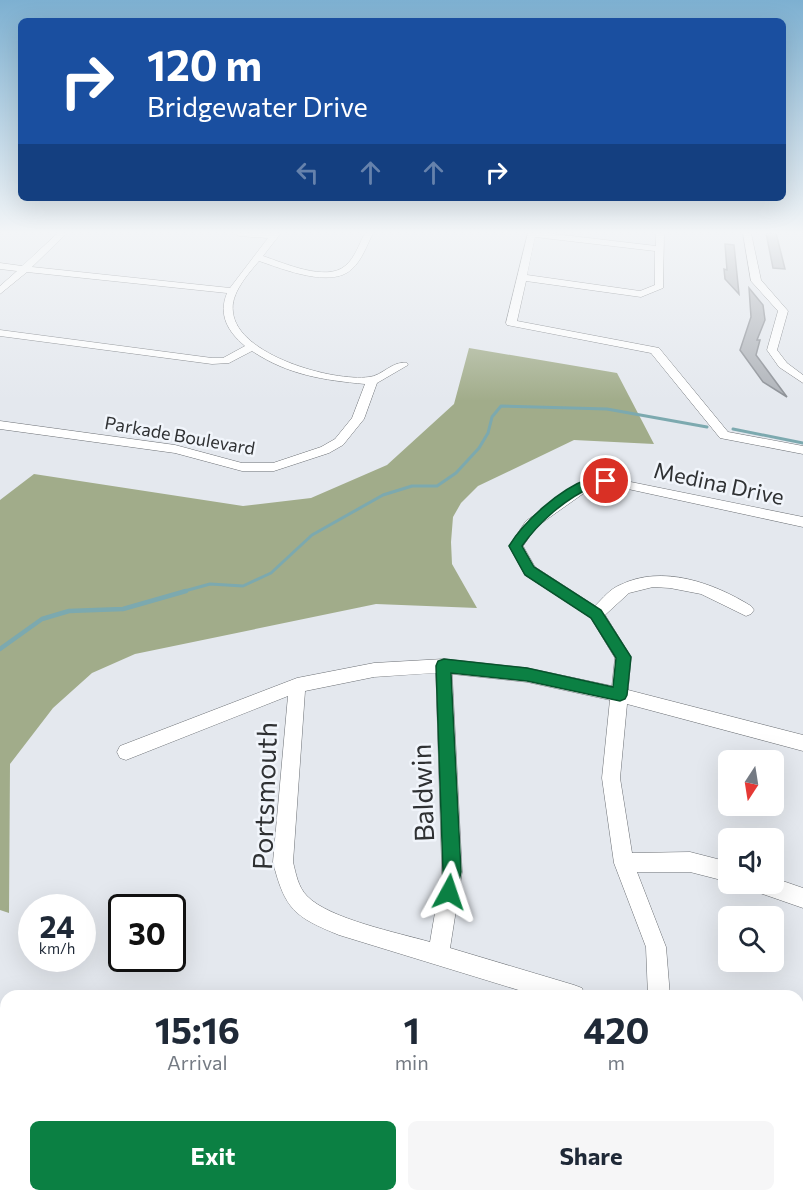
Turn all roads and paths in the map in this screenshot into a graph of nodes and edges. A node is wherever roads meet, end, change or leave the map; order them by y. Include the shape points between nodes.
1 (216, 289) edge
2 (518, 289) edge
3 (606, 289) edge
4 (653, 289) edge
5 (763, 289) edge
6 (234, 291) joint
7 (0, 333) edge
8 (252, 347) junction
9 (403, 365) dead end
10 (803, 380) edge
11 (372, 381) junction
12 (0, 425) edge
13 (803, 450) edge
14 (803, 522) edge
15 (746, 610) dead end
16 (596, 614) junction
17 (444, 666) junction
18 (297, 685) junction
19 (620, 695) junction
20 (803, 743) edge
21 (126, 752) dead end
22 (624, 863) junction
23 (718, 868) edge
24 (784, 892) edge
25 (803, 898) edge
26 (439, 954) junction
27 (555, 990) edge
28 (659, 990) edge

1 - 6 street
2 - 13 street via 511,323 655,350 724,435
3 - 4 street via 641,294
5 - 10 street via 783,311 772,350 783,365
6 - 8 street via 227,309 231,326
7 - 8 street via 212,361 225,361
8 - 11 street via 302,372
9 - 11 street
11 - 12 street, Parkade Boulevard via 358,419 339,442 274,466 242,467 183,450
14 - 16 street, Medina Drive via 606,481 591,482 531,524 516,546 530,571
15 - 16 street via 729,598 657,580 624,588
16 - 19 street via 623,657
17 - 18 street via 374,669
17 - 19 street via 527,675
17 - 26 street, Baldwin via 452,872
18 - 21 street
18 - 26 street, Portsmouth via 283,862 288,886 299,904 312,914
19 - 20 street
19 - 22 street via 611,778
22 - 23 street via 675,859
22 - 28 street via 656,947
24 - 25 street
26 - 27 street, Portsmouth

